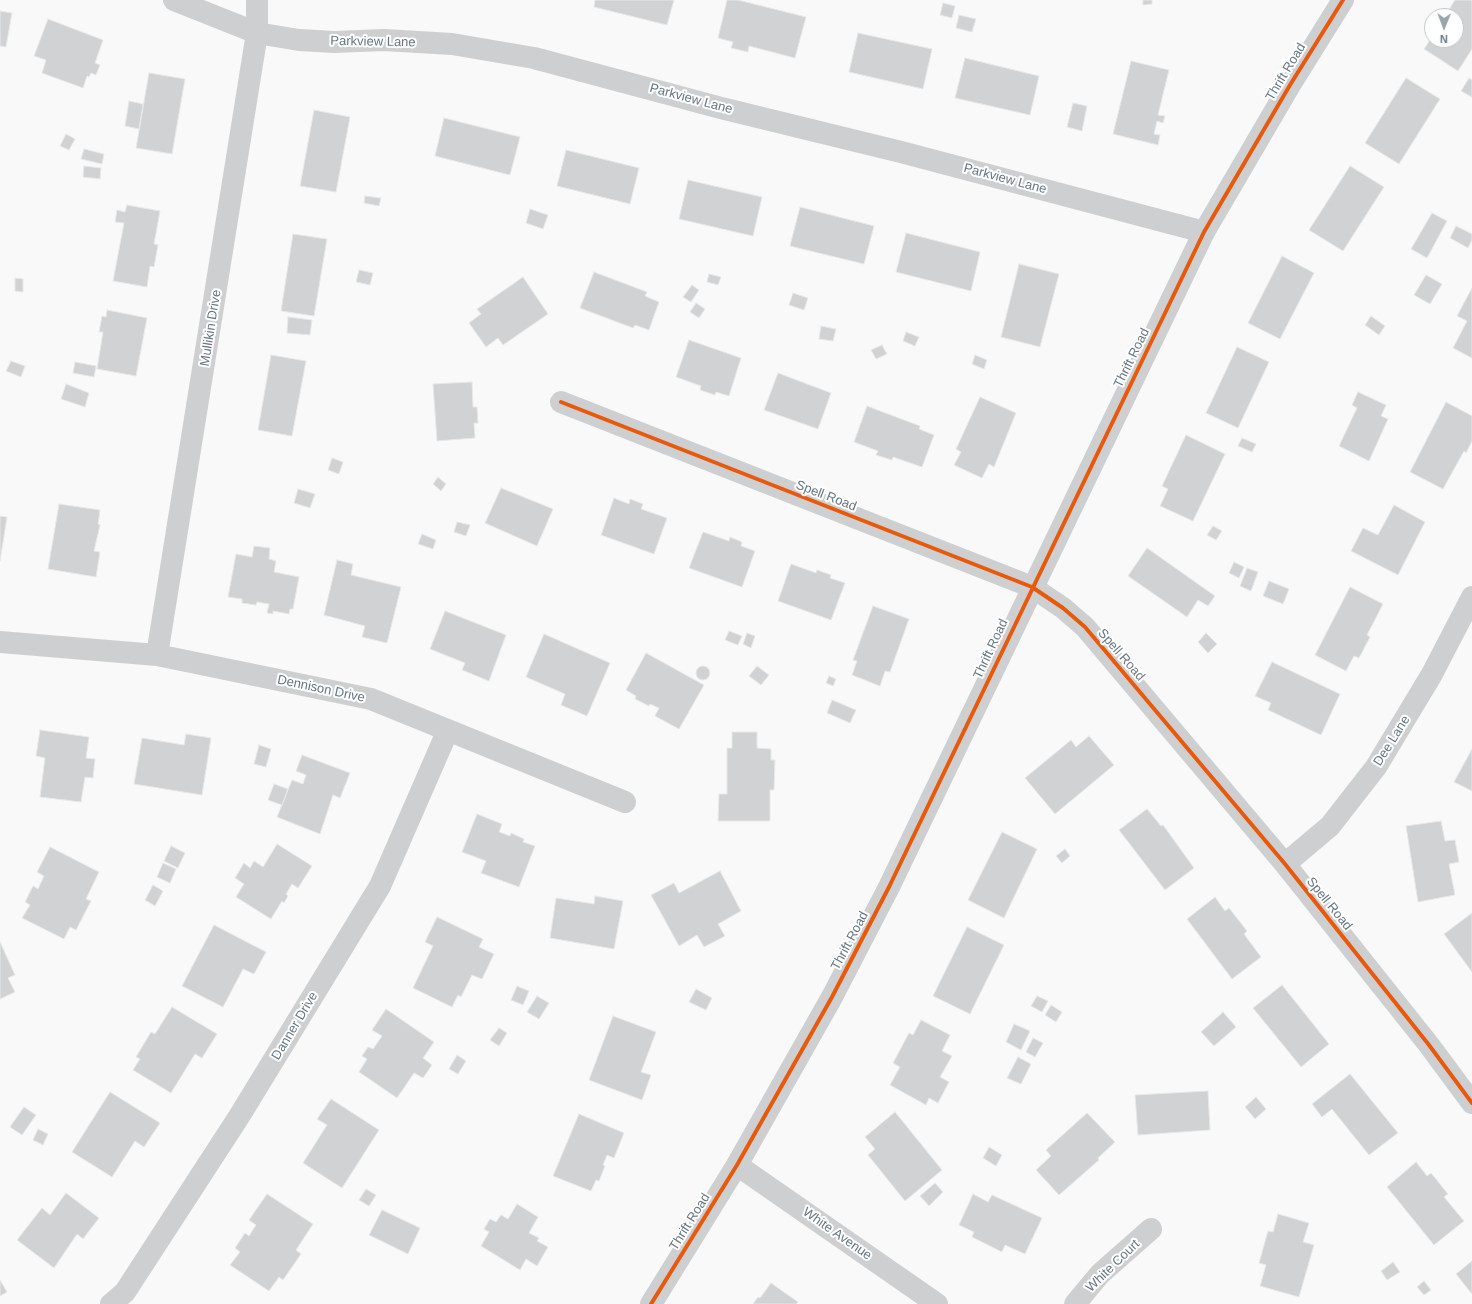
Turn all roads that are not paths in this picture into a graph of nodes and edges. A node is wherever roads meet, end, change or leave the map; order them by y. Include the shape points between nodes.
1 (174, 0) edge
2 (257, 0) edge
3 (1343, 0) edge
4 (257, 33) junction
5 (1204, 232) junction
6 (561, 402) dead end
7 (1032, 587) junction
8 (1472, 597) edge
9 (0, 642) edge
10 (157, 655) junction
11 (448, 730) junction
12 (625, 802) dead end
13 (1285, 864) junction
14 (1472, 1103) edge
15 (737, 1165) junction
16 (1151, 1229) dead end
17 (111, 1304) edge
18 (651, 1304) edge
19 (937, 1304) edge
20 (1075, 1304) edge

1 - 4 street, Parkview Lane
2 - 4 street, Mullikin Drive
3 - 5 street, Thrift Road
4 - 5 street, Parkview Lane via 299,40 334,42 384,40 452,44 534,58
4 - 10 street, Mullikin Drive
5 - 7 street, Thrift Road
6 - 7 street, Spell Road
7 - 13 street, Spell Road via 1085,627
7 - 15 street, Thrift Road via 889,888 832,997
8 - 13 street, Dee Lane via 1432,674 1376,767 1330,826
9 - 10 street, Dennison Drive
10 - 11 street, Dennison Drive via 371,699
11 - 12 street, Dennison Drive
11 - 17 street, Danner Drive via 380,886 240,1115 125,1292
13 - 14 street, Spell Road
15 - 18 street, Thrift Road
15 - 19 street, White Avenue
16 - 20 street, White Court via 1100,1274

